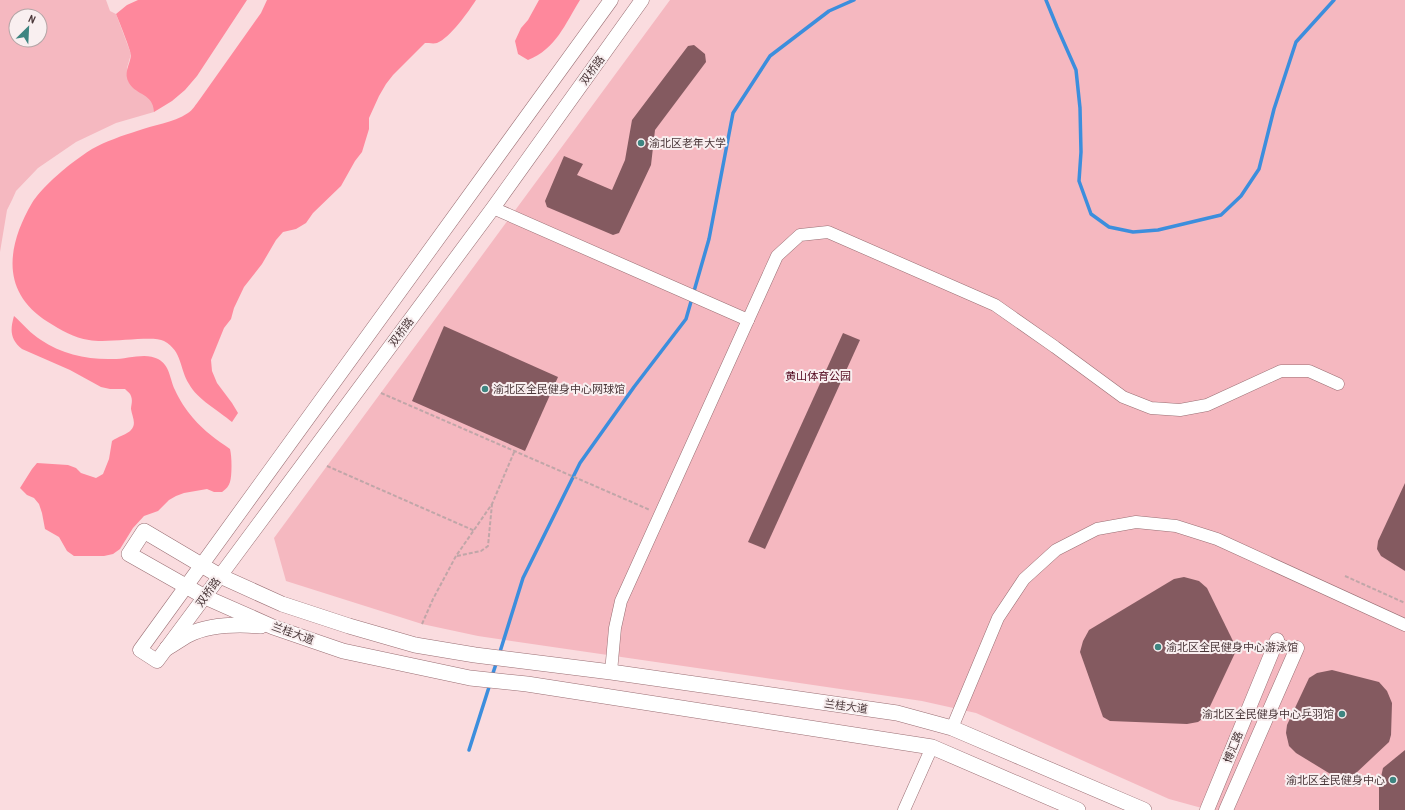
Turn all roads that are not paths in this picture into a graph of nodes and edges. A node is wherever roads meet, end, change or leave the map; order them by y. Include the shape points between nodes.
1 (611, 0) edge
2 (642, 0) edge
3 (493, 208) junction
4 (748, 320) junction
5 (1338, 384) dead end
6 (201, 564) junction
7 (220, 576) junction
8 (186, 586) junction
9 (205, 596) junction
10 (1405, 625) edge
11 (273, 627) junction
12 (1277, 640) joint
13 (167, 648) junction
14 (1297, 648) joint
15 (611, 672) junction
16 (952, 728) junction
17 (932, 747) junction
18 (904, 810) edge
19 (1078, 810) edge
20 (1144, 810) edge
21 (1207, 810) edge
22 (1226, 810) edge

1 - 6 main road, 双桥路
2 - 3 main road, 双桥路
3 - 4 street
3 - 7 main road, 双桥路
4 - 5 street via 777,256 800,235 828,232 995,305 1123,397 1152,408 1180,410 1207,405 1281,371 1309,371
4 - 15 street via 621,601 615,628
6 - 7 main road
6 - 8 main road, 双桥路
6 - 8 main road, 兰桂大道 via 144,531 129,554
7 - 9 main road, 双桥路
7 - 15 main road, 兰桂大道 via 282,604 415,645
8 - 9 main road, 兰桂大道
8 - 13 main road, 双桥路 via 140,650 157,661
9 - 11 main road, 兰桂大道
9 - 13 main road, 双桥路
10 - 16 street via 1216,539 1176,526 1136,522 1097,529 1056,550 1024,579 998,618
11 - 13 main road via 240,624 211,628 189,635
11 - 17 main road, 兰桂大道 via 343,651 470,678 527,684
12 - 14 lane
12 - 21 main road, 博汇路
14 - 22 main road, 博汇路
15 - 16 main road, 兰桂大道 via 897,713
16 - 20 main road, 兰桂大道
17 - 18 street
17 - 19 main road

